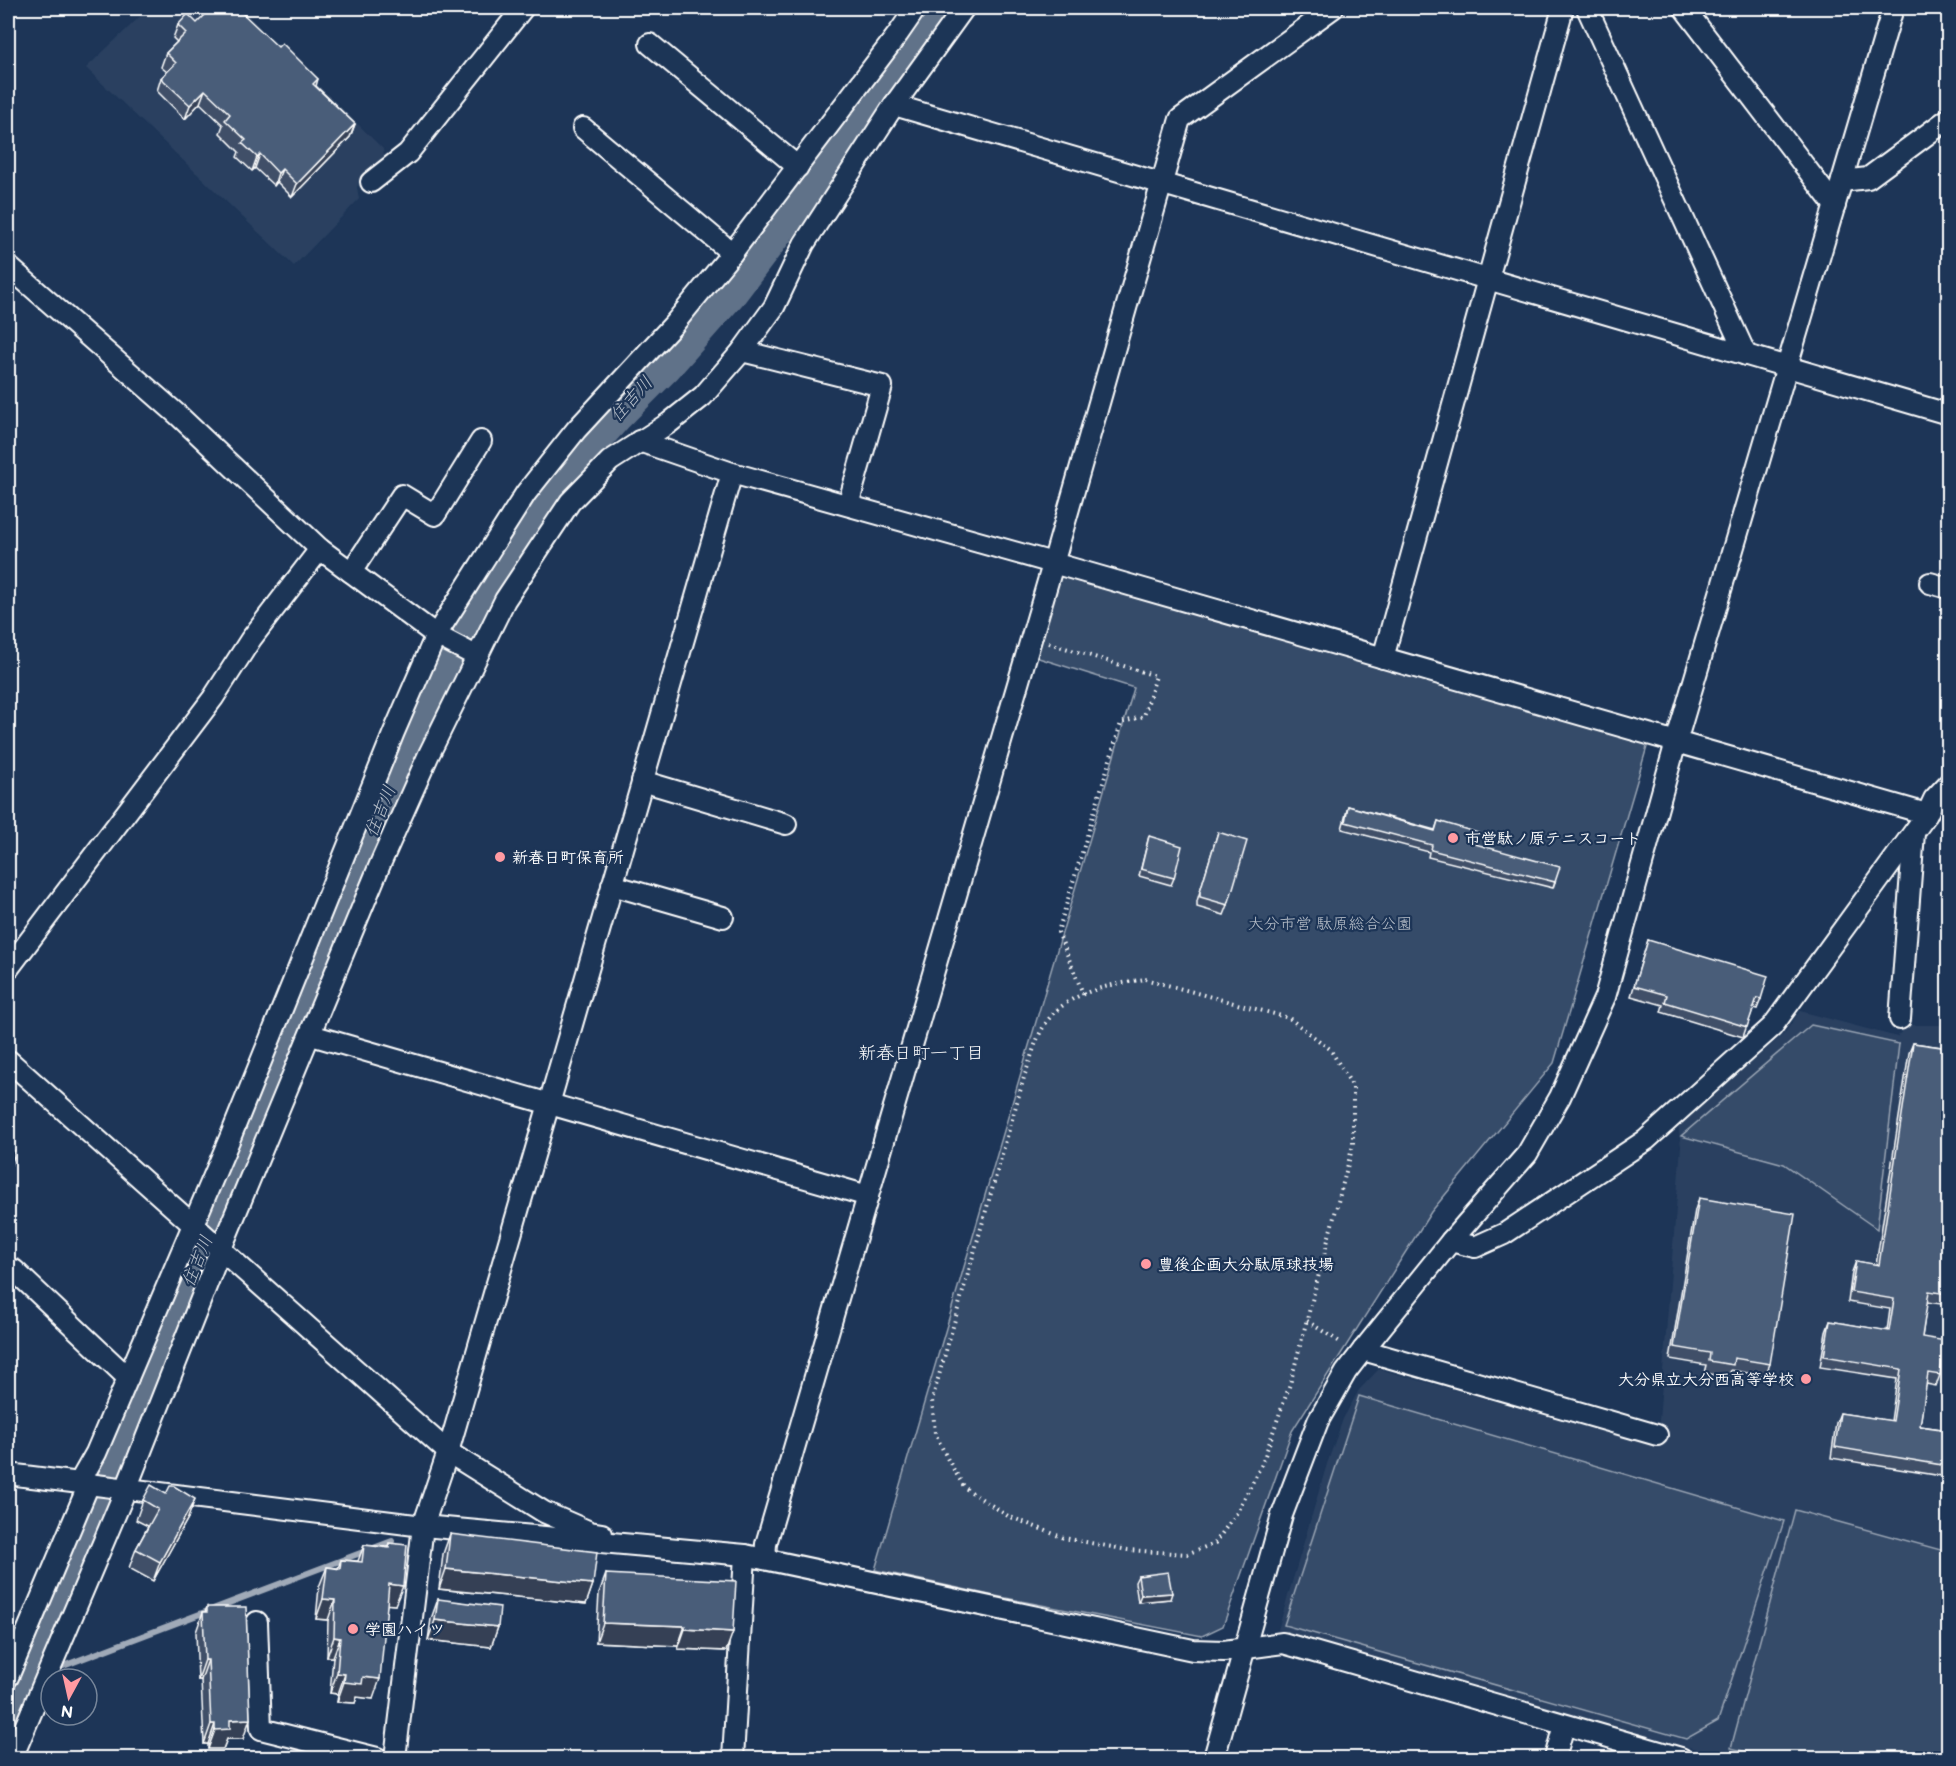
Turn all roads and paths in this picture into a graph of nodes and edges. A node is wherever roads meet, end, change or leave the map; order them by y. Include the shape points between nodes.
1 (523, 8) edge
2 (916, 8) edge
3 (964, 8) edge
4 (1333, 8) edge
5 (1563, 8) edge
6 (1587, 8) edge
7 (1684, 8) edge
8 (1893, 8) edge
9 (650, 44) dead end
10 (894, 105) junction
11 (1948, 119) edge
12 (583, 128) dead end
13 (798, 167) junction
14 (1842, 181) junction
15 (372, 182) dead end
16 (1162, 184) junction
17 (1835, 206) junction
18 (732, 253) junction
19 (8, 266) edge
20 (1488, 279) junction
21 (742, 351) junction
22 (1746, 355) junction
23 (1787, 367) junction
24 (1948, 414) edge
25 (481, 441) dead end
26 (639, 441) junction
27 (732, 472) junction
28 (848, 505) junction
29 (320, 549) junction
30 (1053, 563) junction
31 (351, 572) junction
32 (442, 638) junction
33 (1031, 638) junction
34 (473, 655) junction
35 (1383, 658) junction
36 (1676, 742) junction
37 (642, 782) junction
38 (1948, 784) edge
39 (1927, 814) junction
40 (786, 824) dead end
41 (1914, 832) junction
42 (612, 885) junction
43 (723, 917) dead end
44 (8, 969) edge
45 (1084, 996) junction
46 (1900, 1019) dead end
47 (310, 1035) junction
48 (8, 1060) edge
49 (549, 1104) junction
50 (868, 1196) junction
51 (192, 1225) junction
52 (1451, 1241) junction
53 (220, 1251) junction
54 (14, 1270) dead end
55 (1307, 1321) junction
56 (1340, 1342) dead end
57 (1363, 1350) junction
58 (128, 1378) junction
59 (1657, 1435) dead end
60 (448, 1452) junction
61 (8, 1474) edge
62 (84, 1483) junction
63 (126, 1489) junction
64 (423, 1526) junction
65 (682, 1548) junction
66 (744, 1555) junction
67 (765, 1559) junction
68 (257, 1622) dead end
69 (1245, 1649) junction
70 (8, 1677) edge
71 (1564, 1725) junction
72 (12, 1758) edge
73 (377, 1758) edge
74 (395, 1758) edge
75 (734, 1758) edge
76 (1214, 1758) edge
77 (1555, 1758) edge
78 (1681, 1758) edge

1 - 15 street via 408,153
2 - 13 street
3 - 10 street
4 - 16 street via 1180,119
5 - 20 street
6 - 22 street
7 - 17 street
8 - 14 street
9 - 13 street
10 - 16 street
10 - 21 street via 804,244 774,307
11 - 14 street via 1868,178
12 - 18 street
13 - 18 street
14 - 17 street
16 - 20 street
16 - 30 street
17 - 23 street
18 - 32 street via 674,324 576,430 526,493
19 - 29 street via 178,415
20 - 22 street
20 - 35 street
21 - 26 street via 703,396
21 - 28 street via 882,386
22 - 23 street
23 - 24 street
23 - 36 street
25 - 31 street via 435,515 402,495
26 - 27 street
26 - 34 street via 610,461 570,502
27 - 28 street
27 - 37 street
28 - 30 street
29 - 31 street
29 - 44 street
30 - 33 street
30 - 35 street
31 - 32 street
32 - 34 street
32 - 51 street via 394,732
33 - 45 path via 1156,676 1144,716 1121,723 1058,932
33 - 50 street
34 - 47 street
35 - 36 street
36 - 39 street
36 - 52 street via 1605,997 1560,1097 1527,1154
37 - 40 street
37 - 42 street
38 - 39 street
39 - 41 street
41 - 46 street
41 - 52 street via 1772,1027 1646,1140 1504,1234 1475,1247
42 - 43 street
42 - 49 street
45 - 55 path via 1102,987 1146,979 1289,1018 1330,1049 1353,1087 1353,1145
45 - 55 path via 1062,1005 1043,1026 932,1401 935,1433 965,1488 1008,1516 1064,1538 1128,1551 1187,1554 1215,1543 1236,1515 1262,1464
47 - 49 street
47 - 53 street
48 - 51 street
49 - 50 street
49 - 60 street
50 - 67 street via 766,1544
51 - 53 street
51 - 58 street
52 - 57 street
53 - 60 street
53 - 63 street
54 - 58 street
55 - 56 path
57 - 59 street
57 - 69 street via 1329,1400 1309,1442 1282,1515
58 - 62 street
60 - 64 street
60 - 65 street via 544,1512 590,1532
61 - 62 street
62 - 63 street
62 - 70 street
63 - 64 street
63 - 72 street
64 - 65 street
64 - 74 street
65 - 66 street
66 - 67 street
66 - 75 street
67 - 69 street via 1176,1648 1211,1652
68 - 73 street via 261,1729
69 - 71 street via 1282,1643
69 - 76 street
71 - 77 street
71 - 78 street

